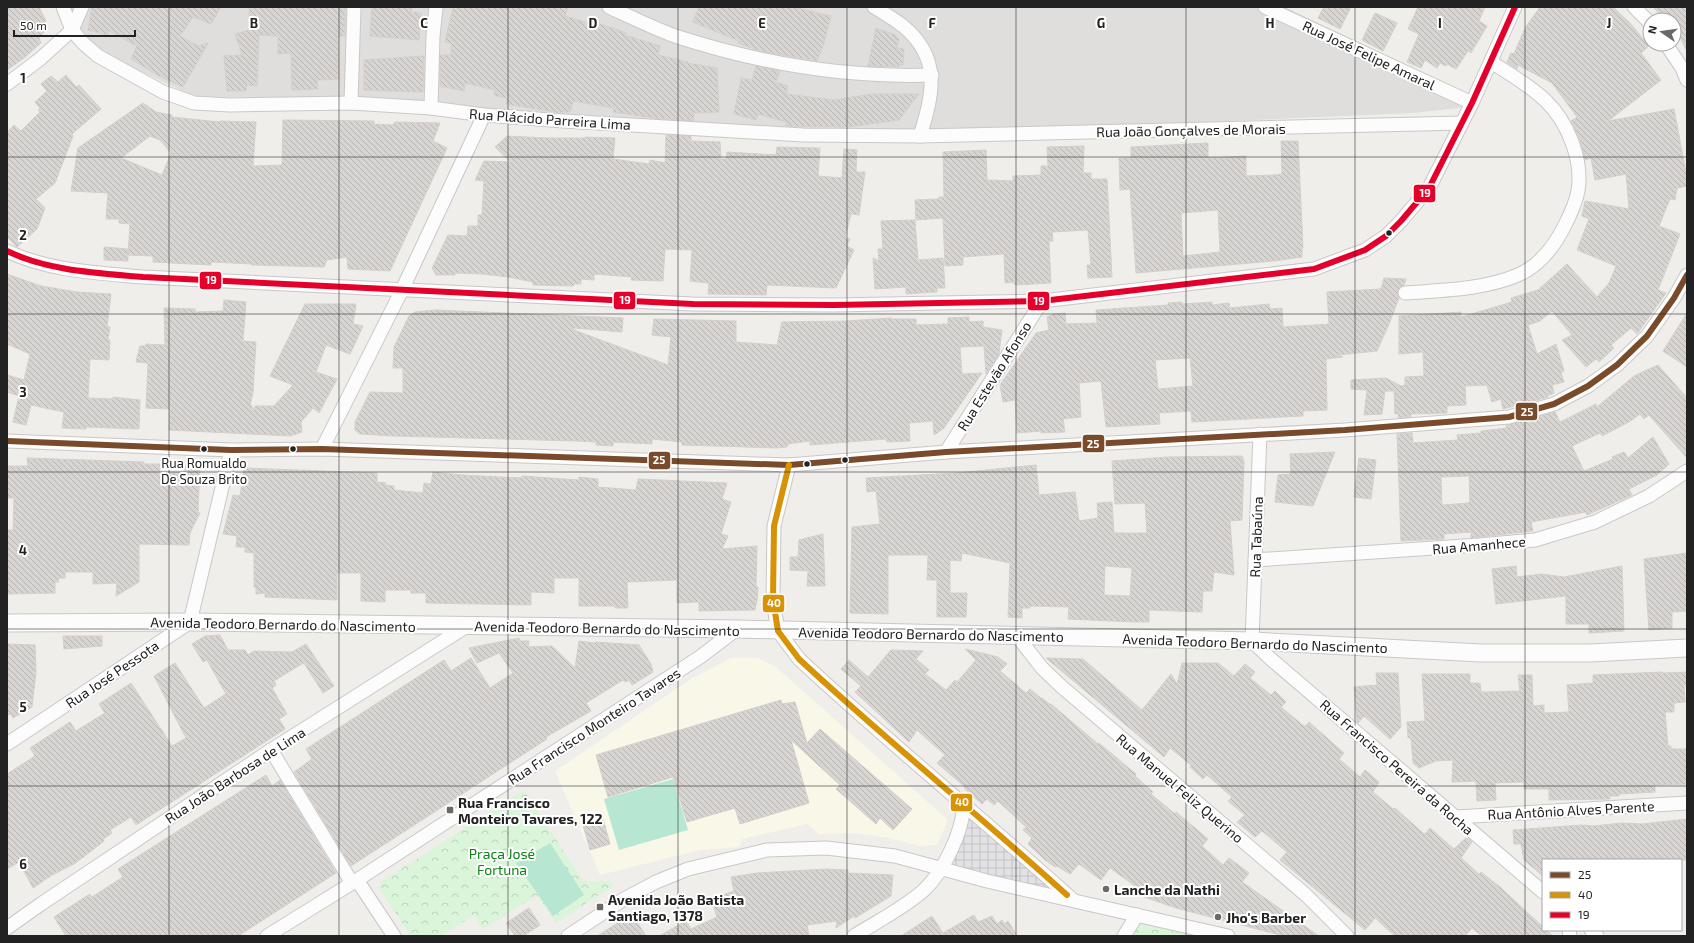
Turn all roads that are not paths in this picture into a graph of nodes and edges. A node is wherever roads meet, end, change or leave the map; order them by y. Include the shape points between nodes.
1 (63, 7) edge
2 (82, 7) edge
3 (354, 7) edge
4 (436, 7) edge
5 (609, 7) edge
6 (874, 7) edge
7 (1265, 7) edge
8 (1515, 7) edge
9 (1634, 7) edge
10 (1642, 15) edge
11 (72, 30) junction
12 (1671, 52) edge
13 (1491, 62) junction
14 (932, 75) junction
15 (1687, 80) edge
16 (7, 84) edge
17 (351, 103) junction
18 (1472, 104) junction
19 (431, 108) junction
20 (484, 116) junction
21 (1462, 123) junction
22 (920, 136) junction
23 (7, 251) edge
24 (1687, 275) edge
25 (402, 290) junction
26 (1405, 293) dead end
27 (1042, 301) junction
28 (1260, 434) junction
29 (7, 441) edge
30 (231, 450) junction
31 (322, 450) junction
32 (946, 452) junction
33 (789, 465) junction
34 (1687, 471) edge
35 (1255, 560) junction
36 (190, 622) junction
37 (7, 623) edge
38 (466, 626) junction
39 (737, 629) junction
40 (778, 631) junction
41 (1017, 636) junction
42 (1252, 640) junction
43 (1687, 648) edge
44 (7, 744) edge
45 (271, 750) junction
46 (1687, 803) edge
47 (964, 805) junction
48 (1456, 817) junction
49 (940, 869) junction
50 (355, 882) junction
51 (1542, 891) edge
52 (1074, 902) junction
53 (1137, 916) junction
54 (7, 928) edge
55 (267, 936) edge
56 (394, 936) edge
57 (568, 936) edge
58 (854, 936) edge
59 (1124, 936) edge
60 (1228, 936) edge
61 (1347, 936) edge

1 - 11 street, Rua Plácido Parreira Lima
2 - 11 street
3 - 17 street
4 - 19 street
5 - 14 street via 674,35 733,53 800,68 897,76
6 - 14 street via 903,26 919,42 928,59
7 - 18 street, Rua José Felipe Amaral
8 - 13 street
9 - 10 street
11 - 16 street
11 - 17 street, Rua Plácido Parreira Lima via 98,56 163,92 194,102 230,105
12 - 15 street
13 - 18 street
13 - 26 street via 1523,82 1546,101 1561,120 1572,144 1578,169 1578,191 1573,209 1562,232 1543,258 1519,275 1483,287
14 - 22 street via 932,93
17 - 19 street, Rua Plácido Parreira Lima
18 - 21 street
19 - 20 street, Rua Plácido Parreira Lima
20 - 22 street, Rua Plácido Parreira Lima via 803,135
20 - 25 street
21 - 22 street, Rua João Gonçalves de Morais
21 - 27 street via 1429,188 1386,236 1365,250 1314,269
23 - 25 street via 66,268 136,277
24 - 28 street via 1647,336 1599,378 1554,404 1509,417
25 - 27 street via 693,304 834,305
25 - 31 street
27 - 32 street, Rua Estevão Afonso
28 - 32 street
28 - 35 street, Rua Tabaúna
29 - 30 street
30 - 31 street
30 - 36 street
31 - 33 street
32 - 33 street
33 - 40 street via 774,526 773,600
34 - 35 street, Rua Amanhece via 1649,496 1595,522 1535,540
35 - 42 street, Rua Tabaúna
36 - 37 street, Avenida Teodoro Bernardo do Nascimento
36 - 38 street, Avenida Teodoro Bernardo do Nascimento
36 - 44 street, Rua José Pessota
38 - 39 street, Avenida Teodoro Bernardo do Nascimento
38 - 45 street, Rua João Barbosa de Lima
39 - 40 street, Avenida Teodoro Bernardo do Nascimento
39 - 50 street, Rua Francisco Monteiro Tavares via 700,657
40 - 41 street, Avenida Teodoro Bernardo do Nascimento
40 - 47 street via 799,659
41 - 42 street, Avenida Teodoro Bernardo do Nascimento
41 - 61 street, Rua Manuel Feliz Querino via 1042,668 1062,687 1306,895
42 - 43 street, Avenida Teodoro Bernardo do Nascimento via 1481,653
42 - 48 street, Rua Francisco Pereira da Rocha
45 - 50 street
45 - 54 street, Rua João Barbosa de Lima
46 - 48 street, Rua Antônio Alves Parente
47 - 49 street via 961,827
47 - 52 street
48 - 51 street, Rua Francisco Pereira da Rocha
49 - 52 street
49 - 57 street via 895,856 864,852 826,848 767,850 688,870 656,882 624,899
49 - 58 street via 924,890
50 - 55 street, Rua Francisco Monteiro Tavares
50 - 56 street
52 - 53 street
53 - 59 street
53 - 60 street

